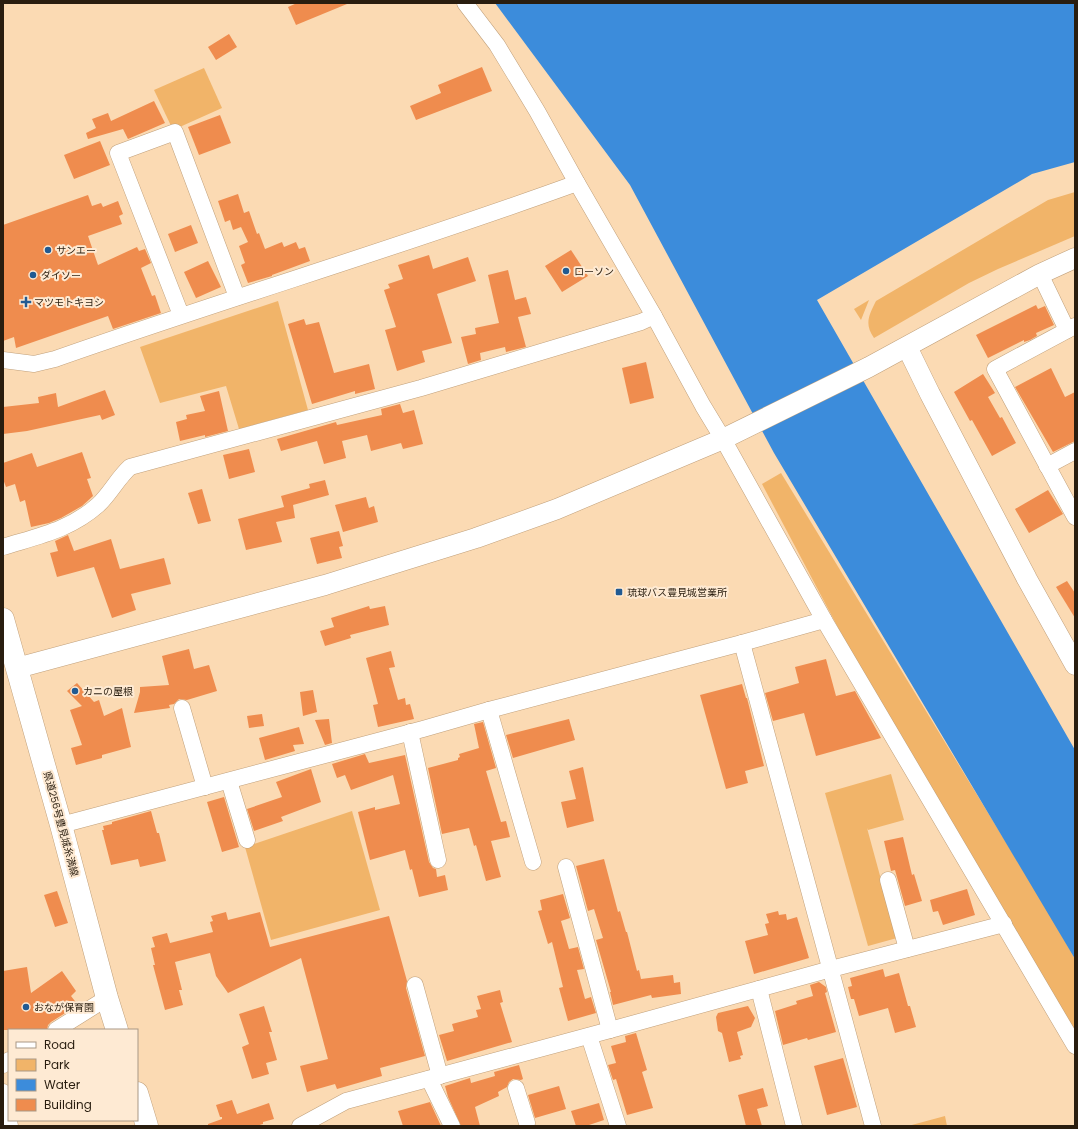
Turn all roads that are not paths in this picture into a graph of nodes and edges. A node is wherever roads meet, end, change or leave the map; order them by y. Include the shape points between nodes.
1 (465, 3) edge
2 (577, 184) junction
3 (1075, 258) edge
4 (1040, 274) junction
5 (237, 297) junction
6 (181, 315) junction
7 (654, 316) junction
8 (1071, 328) edge
9 (907, 347) junction
10 (3, 360) edge
11 (723, 439) junction
12 (1075, 451) edge
13 (1047, 466) junction
14 (1075, 517) edge
15 (3, 547) edge
16 (3, 619) edge
17 (824, 620) junction
18 (742, 643) junction
19 (1075, 665) edge
20 (17, 668) junction
21 (182, 708) dead end
22 (489, 710) junction
23 (410, 732) junction
24 (229, 781) junction
25 (205, 787) junction
26 (61, 825) junction
27 (247, 840) dead end
28 (438, 860) dead end
29 (533, 862) dead end
30 (566, 867) dead end
31 (888, 880) dead end
32 (1004, 924) junction
33 (907, 949) junction
34 (831, 969) junction
35 (415, 985) dead end
36 (759, 989) junction
37 (107, 998) junction
38 (58, 1029) edge
39 (117, 1029) edge
40 (610, 1030) junction
41 (589, 1036) junction
42 (1075, 1046) edge
43 (435, 1078) junction
44 (516, 1088) dead end
45 (3, 1092) edge
46 (138, 1096) edge
47 (8, 1116) edge
48 (527, 1123) dead end
49 (147, 1126) edge
50 (300, 1126) edge
51 (452, 1126) edge
52 (618, 1126) edge
53 (794, 1126) edge
54 (873, 1126) edge

1 - 2 street via 497,45 537,110
2 - 5 street via 400,245
2 - 7 street
3 - 4 street
4 - 8 street
4 - 9 street
5 - 6 street
5 - 6 street via 175,132 118,153
6 - 10 street via 55,359 34,364
7 - 11 street
7 - 15 street via 421,388 130,467 100,503 84,516 64,527
8 - 13 street via 995,369
9 - 11 street
9 - 19 street via 1026,579
11 - 17 street
11 - 20 street via 557,508 476,538 325,585
12 - 13 street
13 - 14 street
16 - 20 main road, 県道256号豊見城糸満線
17 - 18 street
17 - 32 street
18 - 22 street
18 - 34 street
20 - 26 main road, 県道256号豊見城糸満線
21 - 25 street
22 - 23 street
22 - 29 street
23 - 24 street
23 - 28 street
24 - 25 street
24 - 27 street
25 - 26 street
26 - 37 main road, 県道256号豊見城糸満線
30 - 40 street
31 - 33 street
32 - 33 street
32 - 42 street
33 - 34 street
34 - 36 street
34 - 54 street
35 - 43 street
36 - 40 street
36 - 53 street
37 - 38 street
37 - 39 main road, 県道256号豊見城糸満線
40 - 41 street
41 - 43 street
41 - 52 street
43 - 50 street via 346,1101
43 - 51 street
44 - 48 street
45 - 47 street
46 - 49 main road

